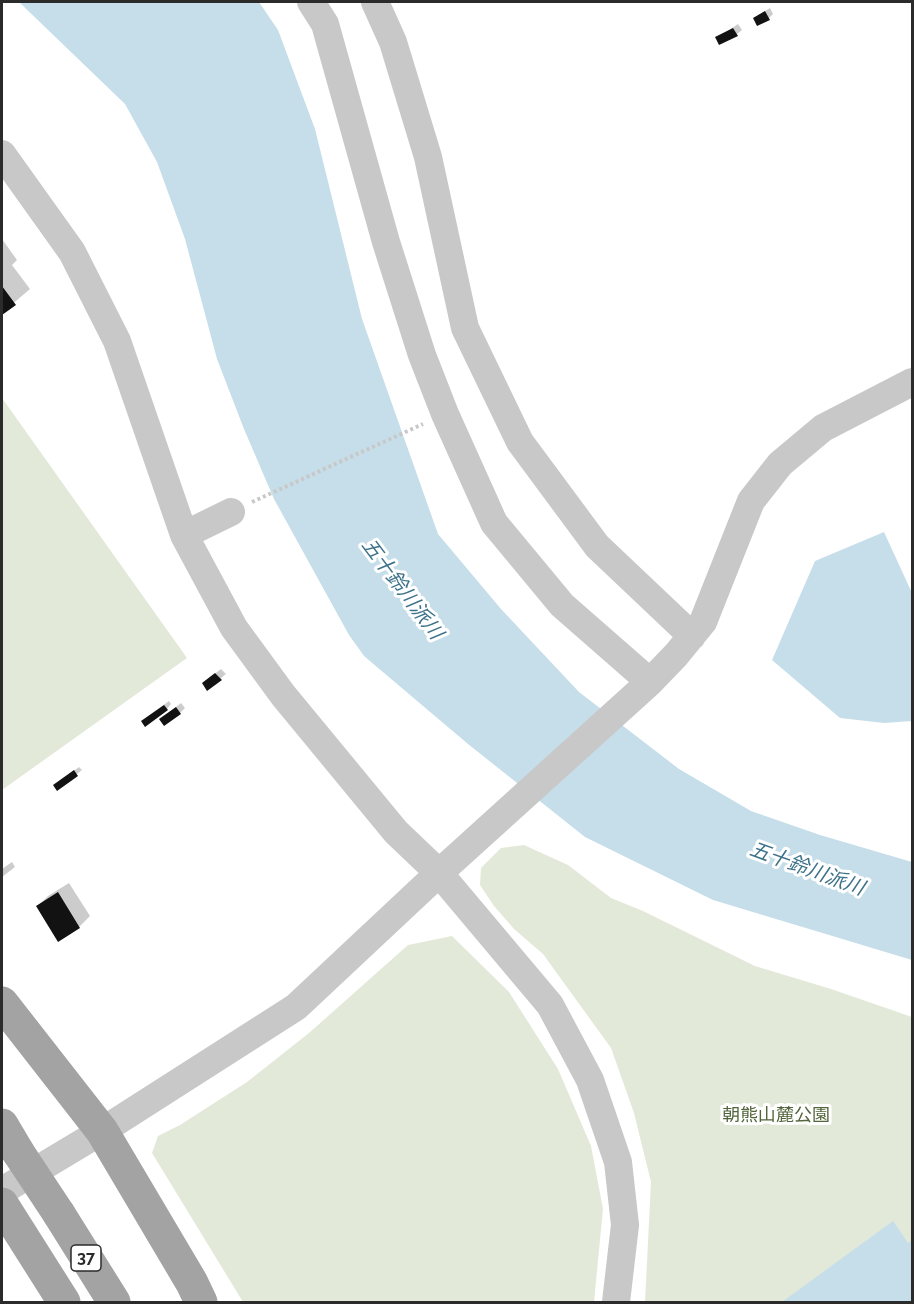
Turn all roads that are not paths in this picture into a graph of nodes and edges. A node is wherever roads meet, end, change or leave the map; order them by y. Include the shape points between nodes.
1 (311, 2) edge
2 (375, 2) edge
3 (2, 154) edge
4 (912, 382) edge
5 (231, 512) road end
6 (184, 535) junction
7 (692, 636) junction
8 (650, 682) junction
9 (439, 873) junction
10 (2, 1003) edge
11 (102, 1131) junction
12 (10, 1139) edge
13 (2, 1191) edge
14 (2, 1204) edge
15 (64, 1302) edge
16 (114, 1302) edge
17 (201, 1302) edge
18 (616, 1302) edge

1 - 8 street via 325,24 422,355 494,523 562,605
2 - 7 street via 393,42 428,157 465,328 520,442 597,546
3 - 6 street via 72,252 117,341
4 - 7 street via 823,428 780,464 751,501 703,622
5 - 6 street
6 - 9 street via 234,628 283,695 396,832
7 - 8 street
8 - 9 street
9 - 11 street via 296,1007
9 - 18 street via 550,1005 590,1080 618,1162 625,1225
10 - 11 main road
11 - 13 street
11 - 17 main road
12 - 16 main road, 37, bridge
14 - 15 main road, 37

